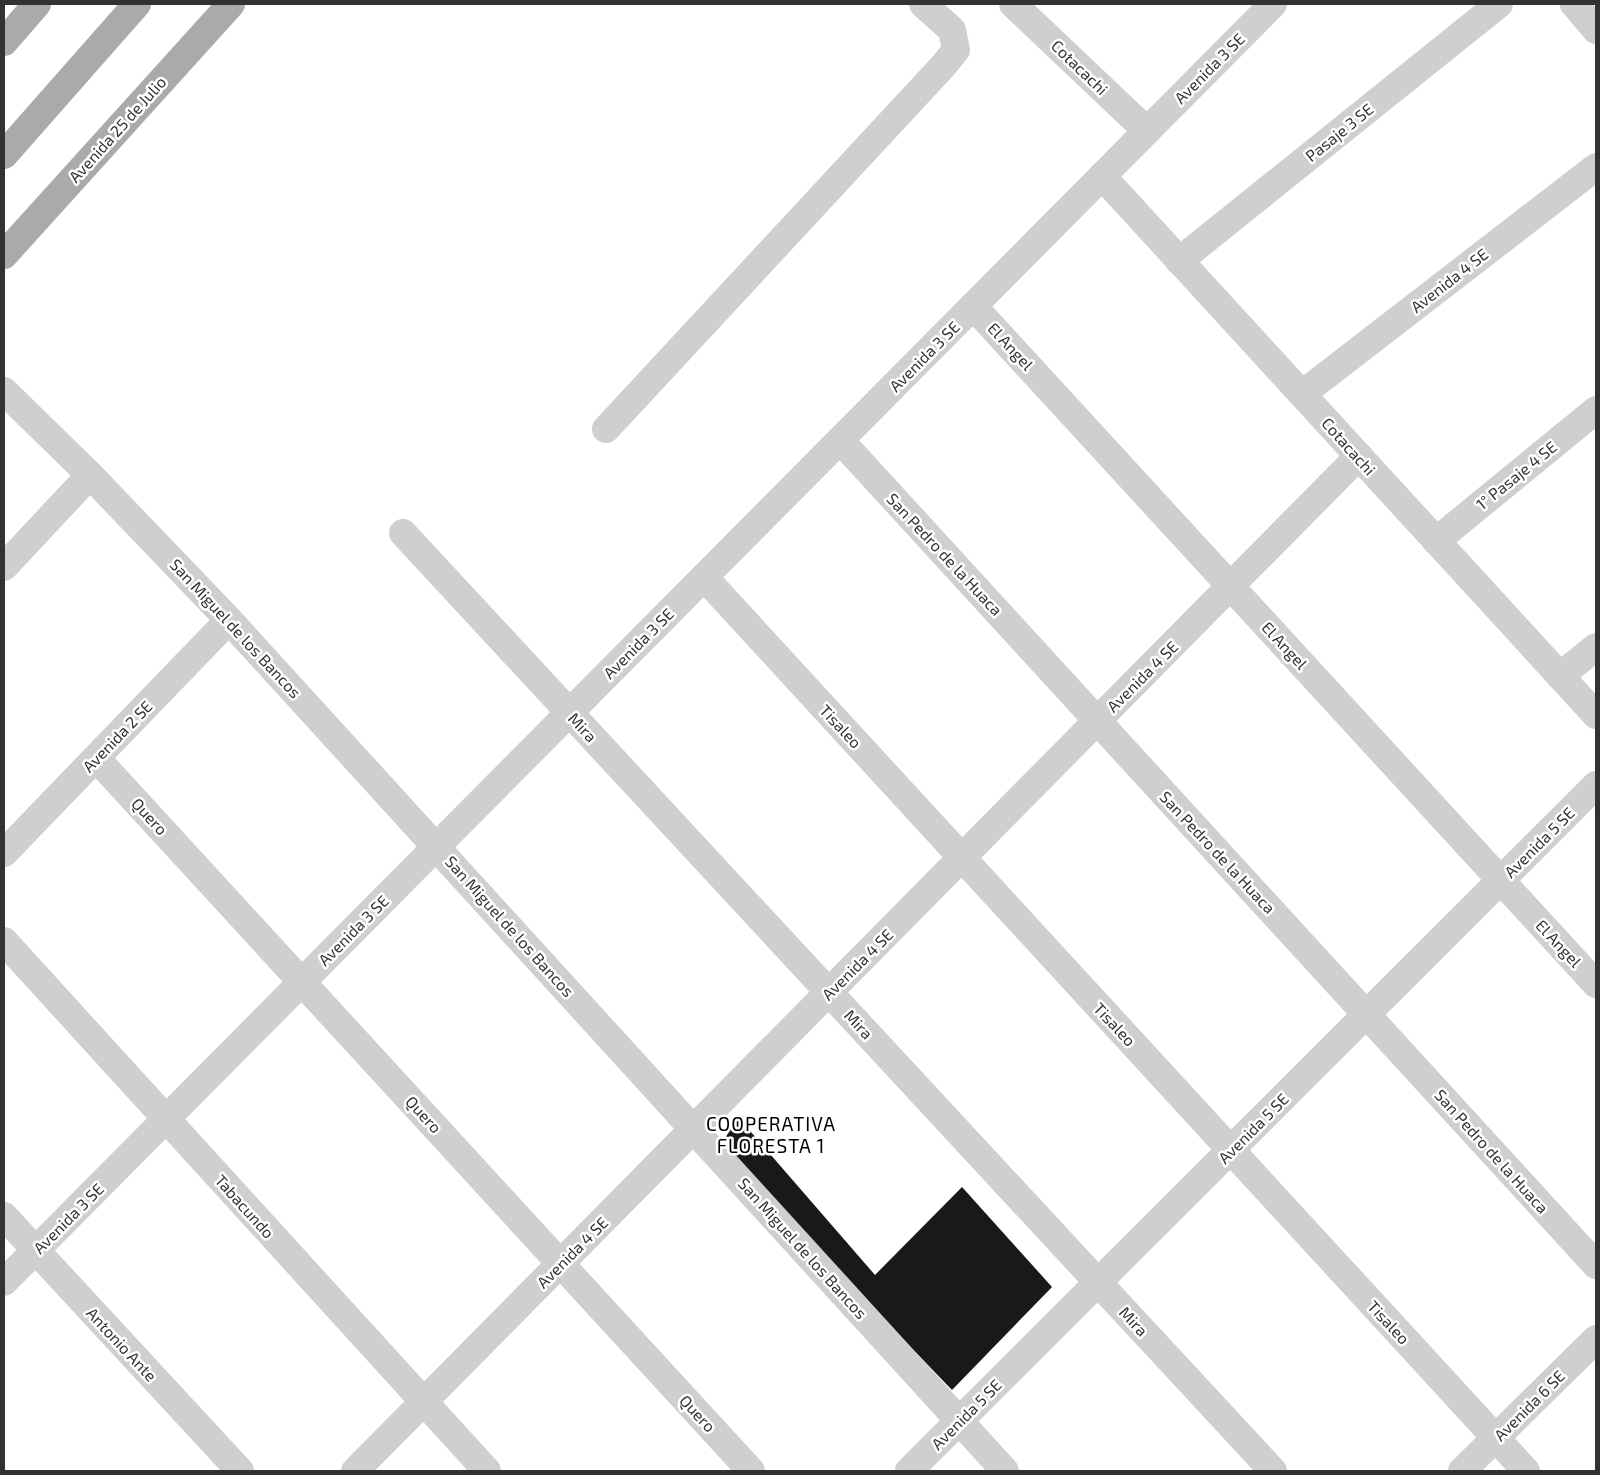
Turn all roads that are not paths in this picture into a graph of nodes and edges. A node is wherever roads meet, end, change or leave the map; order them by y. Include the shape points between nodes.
1 (37, 4) edge
2 (137, 4) edge
3 (231, 4) edge
4 (923, 4) edge
5 (1013, 4) edge
6 (1273, 4) edge
7 (1499, 4) edge
8 (1574, 4) edge
9 (1596, 30) edge
10 (4, 42) edge
11 (1147, 131) junction
12 (4, 155) edge
13 (1596, 167) edge
14 (1102, 176) junction
15 (4, 255) edge
16 (1179, 261) junction
17 (973, 306) junction
18 (4, 392) edge
19 (1302, 394) junction
20 (1596, 410) edge
21 (606, 429) dead end
22 (840, 440) junction
23 (1358, 456) junction
24 (90, 475) junction
25 (404, 533) dead end
26 (1436, 541) junction
27 (4, 567) edge
28 (704, 577) junction
29 (1231, 586) junction
30 (230, 620) junction
31 (1596, 647) edge
32 (1560, 676) junction
33 (569, 712) junction
34 (1596, 715) edge
35 (1098, 721) junction
36 (96, 758) junction
37 (1596, 785) edge
38 (437, 846) junction
39 (4, 853) edge
40 (962, 858) junction
41 (1501, 880) junction
42 (4, 941) edge
43 (302, 982) junction
44 (1596, 984) edge
45 (829, 992) junction
46 (1367, 1014) junction
47 (165, 1119) junction
48 (694, 1128) junction
49 (1230, 1150) junction
50 (4, 1216) edge
51 (35, 1250) junction
52 (560, 1264) junction
53 (1596, 1265) edge
54 (4, 1282) edge
55 (1098, 1282) junction
56 (1596, 1339) edge
57 (424, 1402) junction
58 (959, 1421) junction
59 (1495, 1438) junction
60 (240, 1471) edge
61 (355, 1471) edge
62 (487, 1471) edge
63 (751, 1471) edge
64 (909, 1471) edge
65 (1005, 1471) edge
66 (1274, 1471) edge
67 (1462, 1471) edge
68 (1526, 1471) edge

1 - 10 main road
2 - 12 main road
3 - 15 main road, Avenida 25 de Julio
4 - 21 street via 952,30 956,50
5 - 11 street, Cotacachi
6 - 11 street, Avenida 3 SE
7 - 16 street, Pasaje 3 SE
8 - 9 street
11 - 14 street, Avenida 3 SE
13 - 19 street, Avenida 4 SE
14 - 16 street, Cotacachi
14 - 17 street, Avenida 3 SE
16 - 19 street, Cotacachi
17 - 22 street, Avenida 3 SE
17 - 29 street, El Angel
18 - 24 street, San Miguel de los Bancos
19 - 23 street, Cotacachi
20 - 26 street, 1° Pasaje 4 SE
22 - 28 street, Avenida 3 SE
22 - 35 street, San Pedro de la Huaca
23 - 26 street, Cotacachi
23 - 29 street, Avenida 4 SE
24 - 27 street
24 - 30 street, San Miguel de los Bancos
25 - 33 street, Mira
26 - 32 street, Cotacachi
28 - 33 street, Avenida 3 SE
28 - 40 street, Tisaleo
29 - 35 street, Avenida 4 SE
29 - 41 street, El Angel
30 - 36 street, Avenida 2 SE
30 - 38 street, San Miguel de los Bancos
31 - 32 street
32 - 34 street, Cotacachi
33 - 38 street, Avenida 3 SE
33 - 45 street, Mira
35 - 40 street, Avenida 4 SE
35 - 46 street, San Pedro de la Huaca
36 - 39 street, Avenida 2 SE
36 - 43 street, Quero
37 - 41 street, Avenida 5 SE
38 - 43 street, Avenida 3 SE
38 - 48 street, San Miguel de los Bancos
40 - 45 street, Avenida 4 SE
40 - 49 street, Tisaleo
41 - 44 street, El Angel
41 - 46 street, Avenida 5 SE
42 - 47 street, Tabacundo
43 - 47 street, Avenida 3 SE
43 - 52 street, Quero
45 - 48 street, Avenida 4 SE
45 - 55 street, Mira
46 - 49 street, Avenida 5 SE
46 - 53 street, San Pedro de la Huaca
47 - 51 street, Avenida 3 SE
47 - 57 street, Tabacundo
48 - 52 street, Avenida 4 SE
48 - 58 street, San Miguel de los Bancos
49 - 55 street, Avenida 5 SE
49 - 59 street, Tisaleo
50 - 51 street, Antonio Ante
51 - 54 street, Avenida 3 SE
51 - 60 street, Antonio Ante
52 - 57 street, Avenida 4 SE
52 - 63 street, Quero
55 - 58 street, Avenida 5 SE
55 - 66 street, Mira
56 - 59 street, Avenida 6 SE
57 - 61 street, Avenida 4 SE
57 - 62 street, Tabacundo
58 - 64 street, Avenida 5 SE
58 - 65 street, San Miguel de los Bancos
59 - 67 street, Avenida 6 SE
59 - 68 street, Tisaleo

